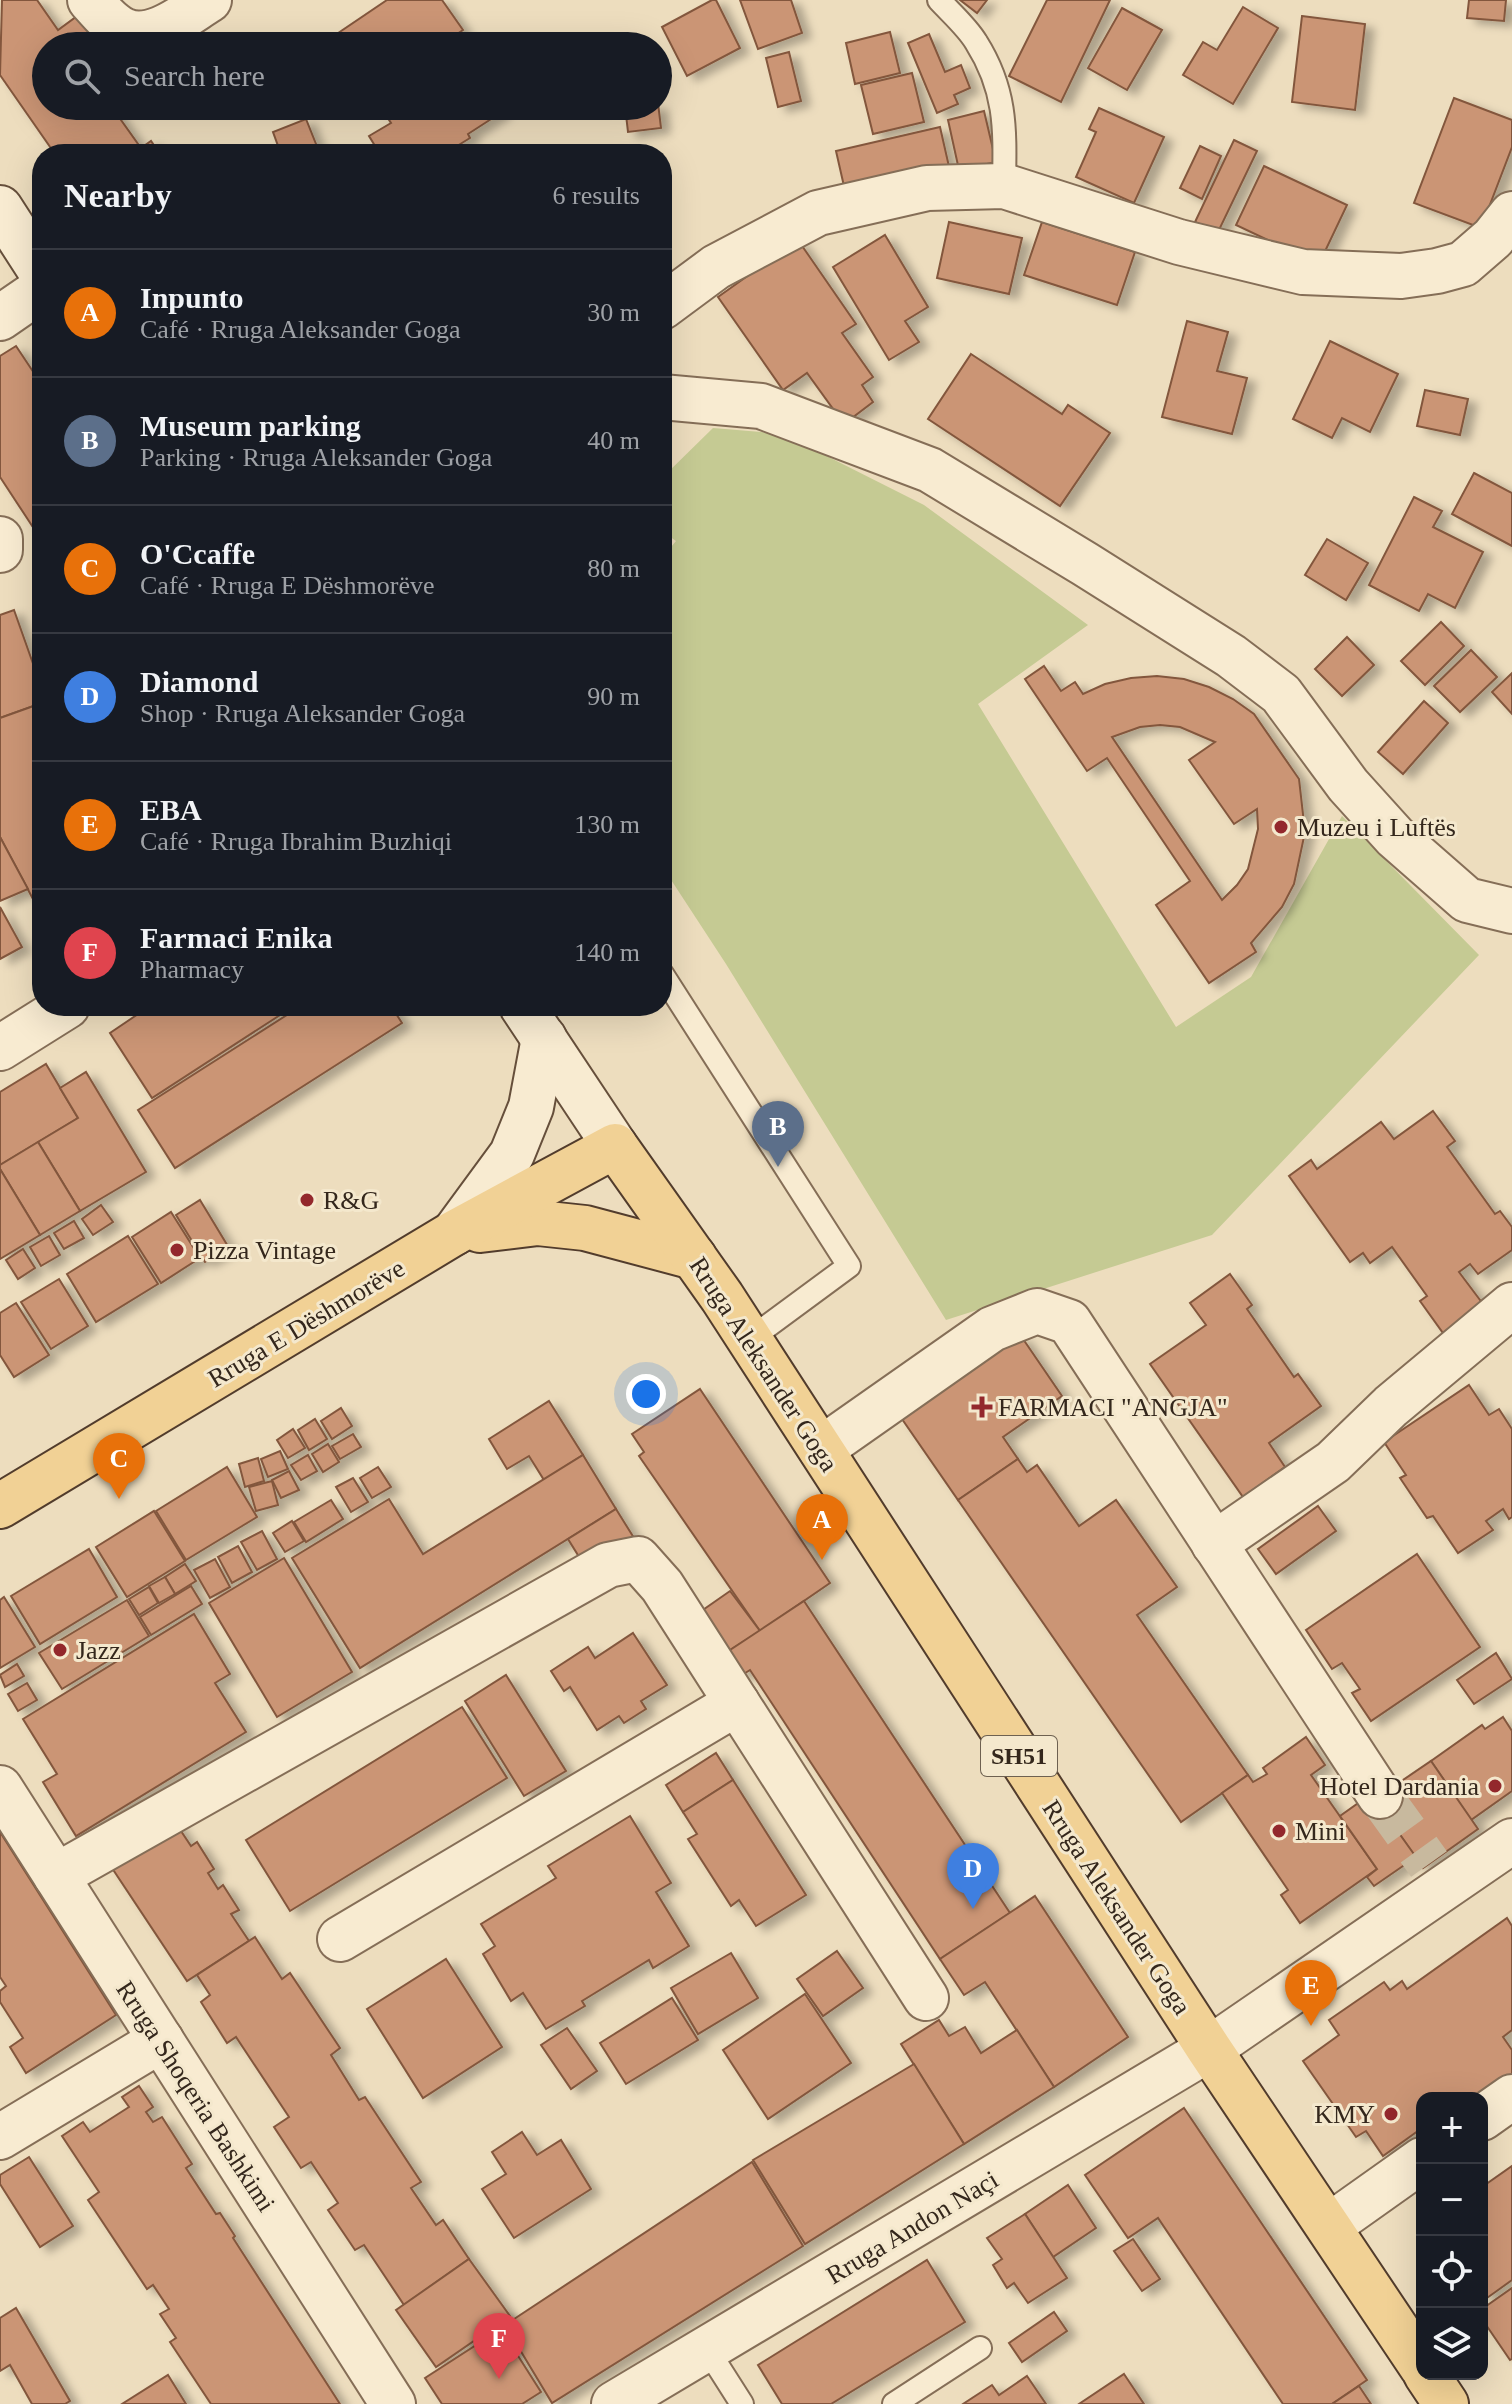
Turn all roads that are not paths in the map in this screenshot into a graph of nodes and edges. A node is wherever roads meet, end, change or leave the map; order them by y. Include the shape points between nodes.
1 (90, 0) edge
2 (209, 0) edge
3 (939, 0) edge
4 (131, 32) edge
5 (148, 32) edge
6 (1004, 186) junction
7 (0, 208) edge
8 (1512, 214) edge
9 (32, 258) edge
10 (32, 296) edge
11 (672, 300) edge
12 (0, 318) edge
13 (672, 398) edge
14 (0, 539) edge
15 (0, 550) edge
16 (1512, 911) edge
17 (672, 990) edge
18 (51, 1016) edge
19 (533, 1022) edge
20 (0, 1048) edge
21 (615, 1146) junction
22 (454, 1233) junction
23 (694, 1257) junction
24 (1512, 1305) edge
25 (750, 1339) junction
26 (821, 1449) junction
27 (0, 1506) edge
28 (1214, 1544) junction
29 (737, 1703) junction
30 (0, 1788) edge
31 (1380, 1796) tunnel mouth
32 (1512, 1841) edge
33 (56, 1876) junction
34 (340, 1939) dead end
35 (926, 1998) dead end
36 (161, 2040) junction
37 (1209, 2049) junction
38 (1512, 2097) edge
39 (1488, 2114) edge
40 (4, 2126) edge
41 (1416, 2164) edge
42 (1329, 2226) junction
43 (980, 2348) dead end
44 (707, 2349) junction
45 (1416, 2358) edge
46 (1430, 2380) edge
47 (393, 2404) edge
48 (614, 2404) edge
49 (742, 2404) edge
50 (894, 2404) edge
51 (1446, 2404) edge

1 - 4 street via 123,31
2 - 5 street
3 - 6 lane via 975,40 998,83 1005,127
6 - 8 street via 1179,242 1303,272 1401,276 1463,264
6 - 11 street via 927,188 818,213 716,267
7 - 9 street
10 - 12 street
13 - 16 street via 761,406 930,470 1072,556 1231,656 1281,694 1348,785 1395,837 1467,900
14 - 15 street
17 - 25 lane via 849,1266
18 - 20 street
19 - 21 street, Rruga Aleksander Goga / SH51
19 - 22 street via 531,1107 512,1154
21 - 22 main road, Rruga E Dëshmorëve
21 - 23 main road, Rruga Aleksander Goga / SH51
22 - 23 main road via 538,1223 585,1228
22 - 27 main road, Rruga E Dëshmorëve
23 - 25 main road, Rruga Aleksander Goga / SH51
24 - 28 street via 1333,1462
25 - 26 main road, Rruga Aleksander Goga / SH51
26 - 28 street via 992,1329 1037,1311 1069,1322
26 - 37 main road, Rruga Aleksander Goga / SH51
28 - 31 street
29 - 33 street via 662,1586 638,1559 608,1565
29 - 34 street
29 - 35 street
30 - 33 street, Rruga Shoqeria Bashkimi
32 - 37 street, Rruga Andon Naçi via 1436,1877
33 - 36 street, Rruga Shoqeria Bashkimi
36 - 40 street
36 - 47 street, Rruga Shoqeria Bashkimi
37 - 42 main road, Rruga Aleksander Goga / SH51
37 - 44 street, Rruga Andon Naçi
38 - 39 street
41 - 42 street
42 - 45 main road, Rruga Aleksander Goga / SH51
43 - 50 lane
44 - 48 street, Rruga Andon Naçi
44 - 49 lane
46 - 51 main road

